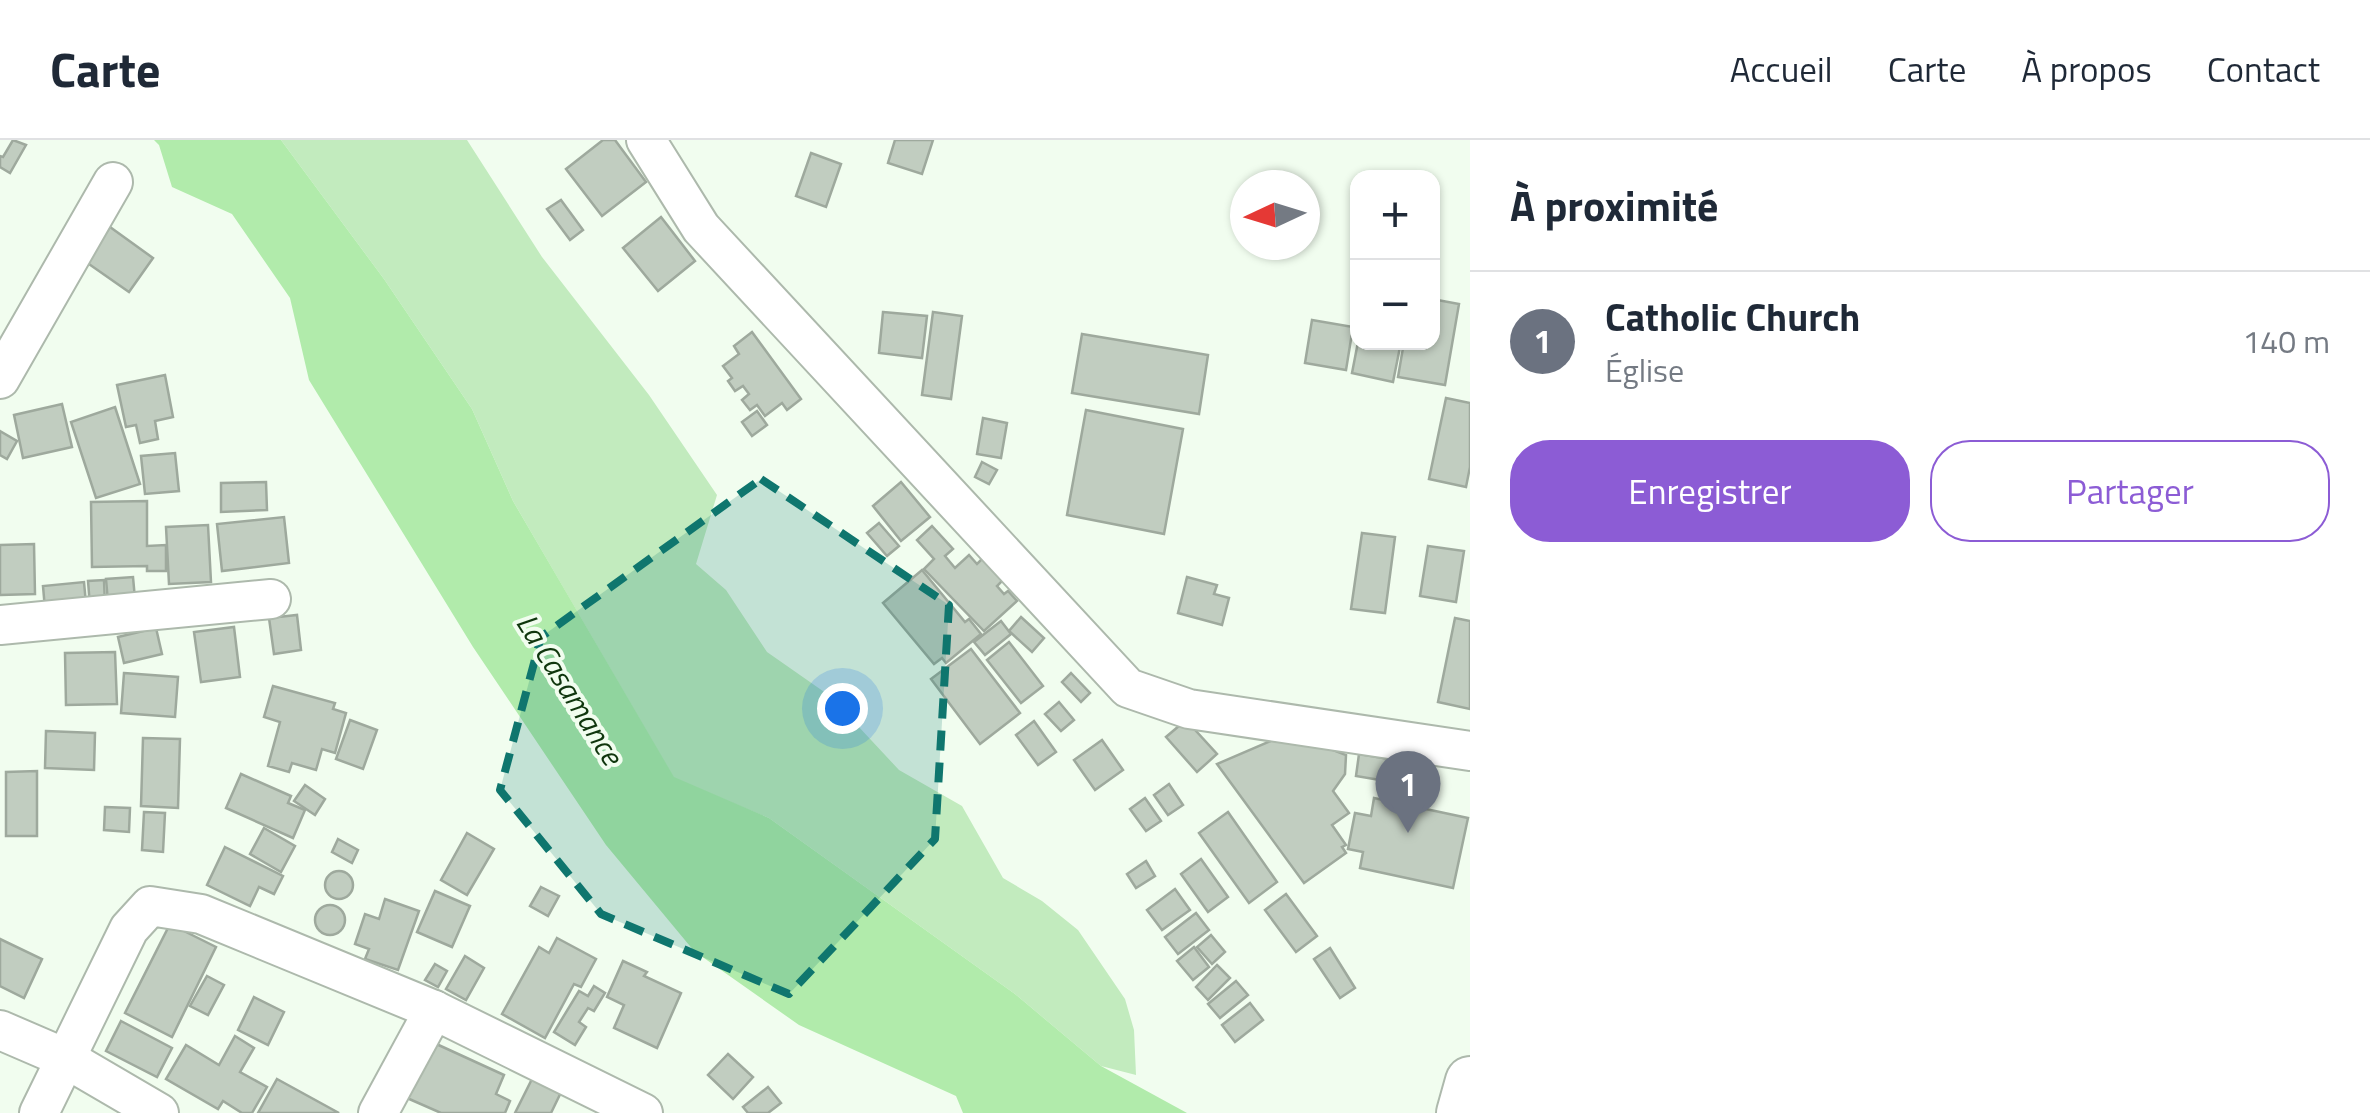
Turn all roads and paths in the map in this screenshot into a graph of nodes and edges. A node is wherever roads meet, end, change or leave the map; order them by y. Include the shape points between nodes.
1 (646, 140) edge
2 (113, 182) dead end
3 (0, 380) edge
4 (271, 599) dead end
5 (0, 625) edge
6 (1470, 751) edge
7 (434, 1010) junction
8 (0, 1030) edge
9 (64, 1058) junction
10 (1470, 1081) edge
11 (39, 1113) edge
12 (159, 1113) edge
13 (378, 1113) edge
14 (643, 1113) edge
15 (1461, 1113) edge

1 - 6 street via 702,228 1128,688 1188,709
2 - 3 street
4 - 5 street
7 - 9 street via 201,914 150,906 129,929
7 - 13 street
7 - 14 street
8 - 9 street
9 - 11 street
9 - 12 street
10 - 15 main road

